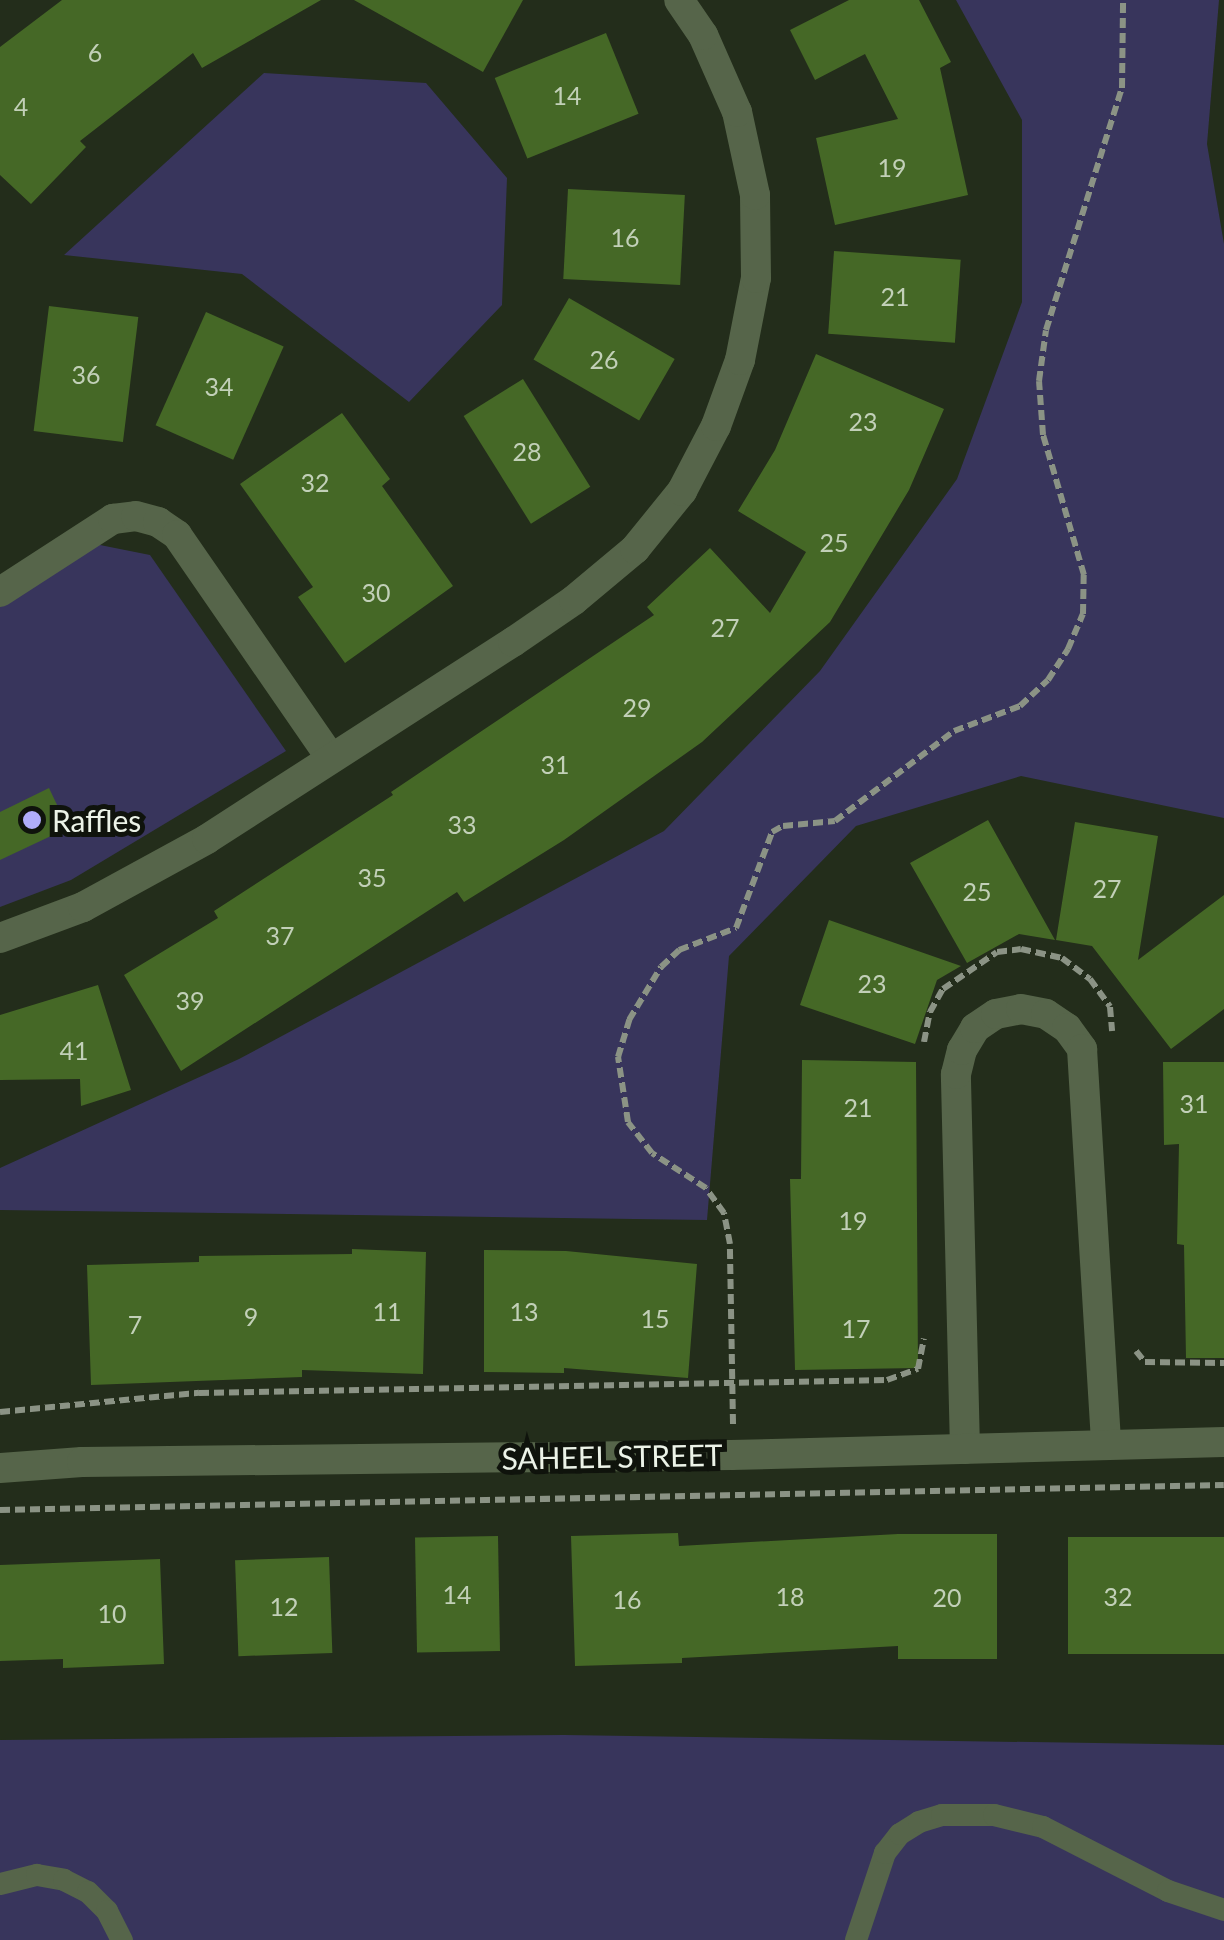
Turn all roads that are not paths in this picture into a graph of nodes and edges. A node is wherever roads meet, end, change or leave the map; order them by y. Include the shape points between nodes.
1 (678, 0) edge
2 (0, 592) edge
3 (331, 758) junction
4 (0, 938) edge
5 (1224, 1442) edge
6 (1106, 1444) junction
7 (965, 1449) junction
8 (0, 1468) edge
9 (0, 1884) edge
10 (1224, 1910) edge
11 (122, 1940) edge
12 (856, 1940) edge

1 - 3 street via 703,35 737,112 755,195 756,278 740,360 716,426 682,492 635,549 574,600
2 - 3 street via 113,519 158,522 177,535
3 - 4 street via 207,839 83,907
5 - 6 street, SAHEEL STREET
6 - 7 street, SAHEEL STREET
6 - 7 street via 1082,1048 1068,1028 1021,1009 975,1028 956,1074
7 - 8 street, SAHEEL STREET
9 - 11 lane via 38,1875 64,1880 107,1911
10 - 12 lane via 1168,1891 1044,1827 994,1815 942,1815 909,1828 885,1853

